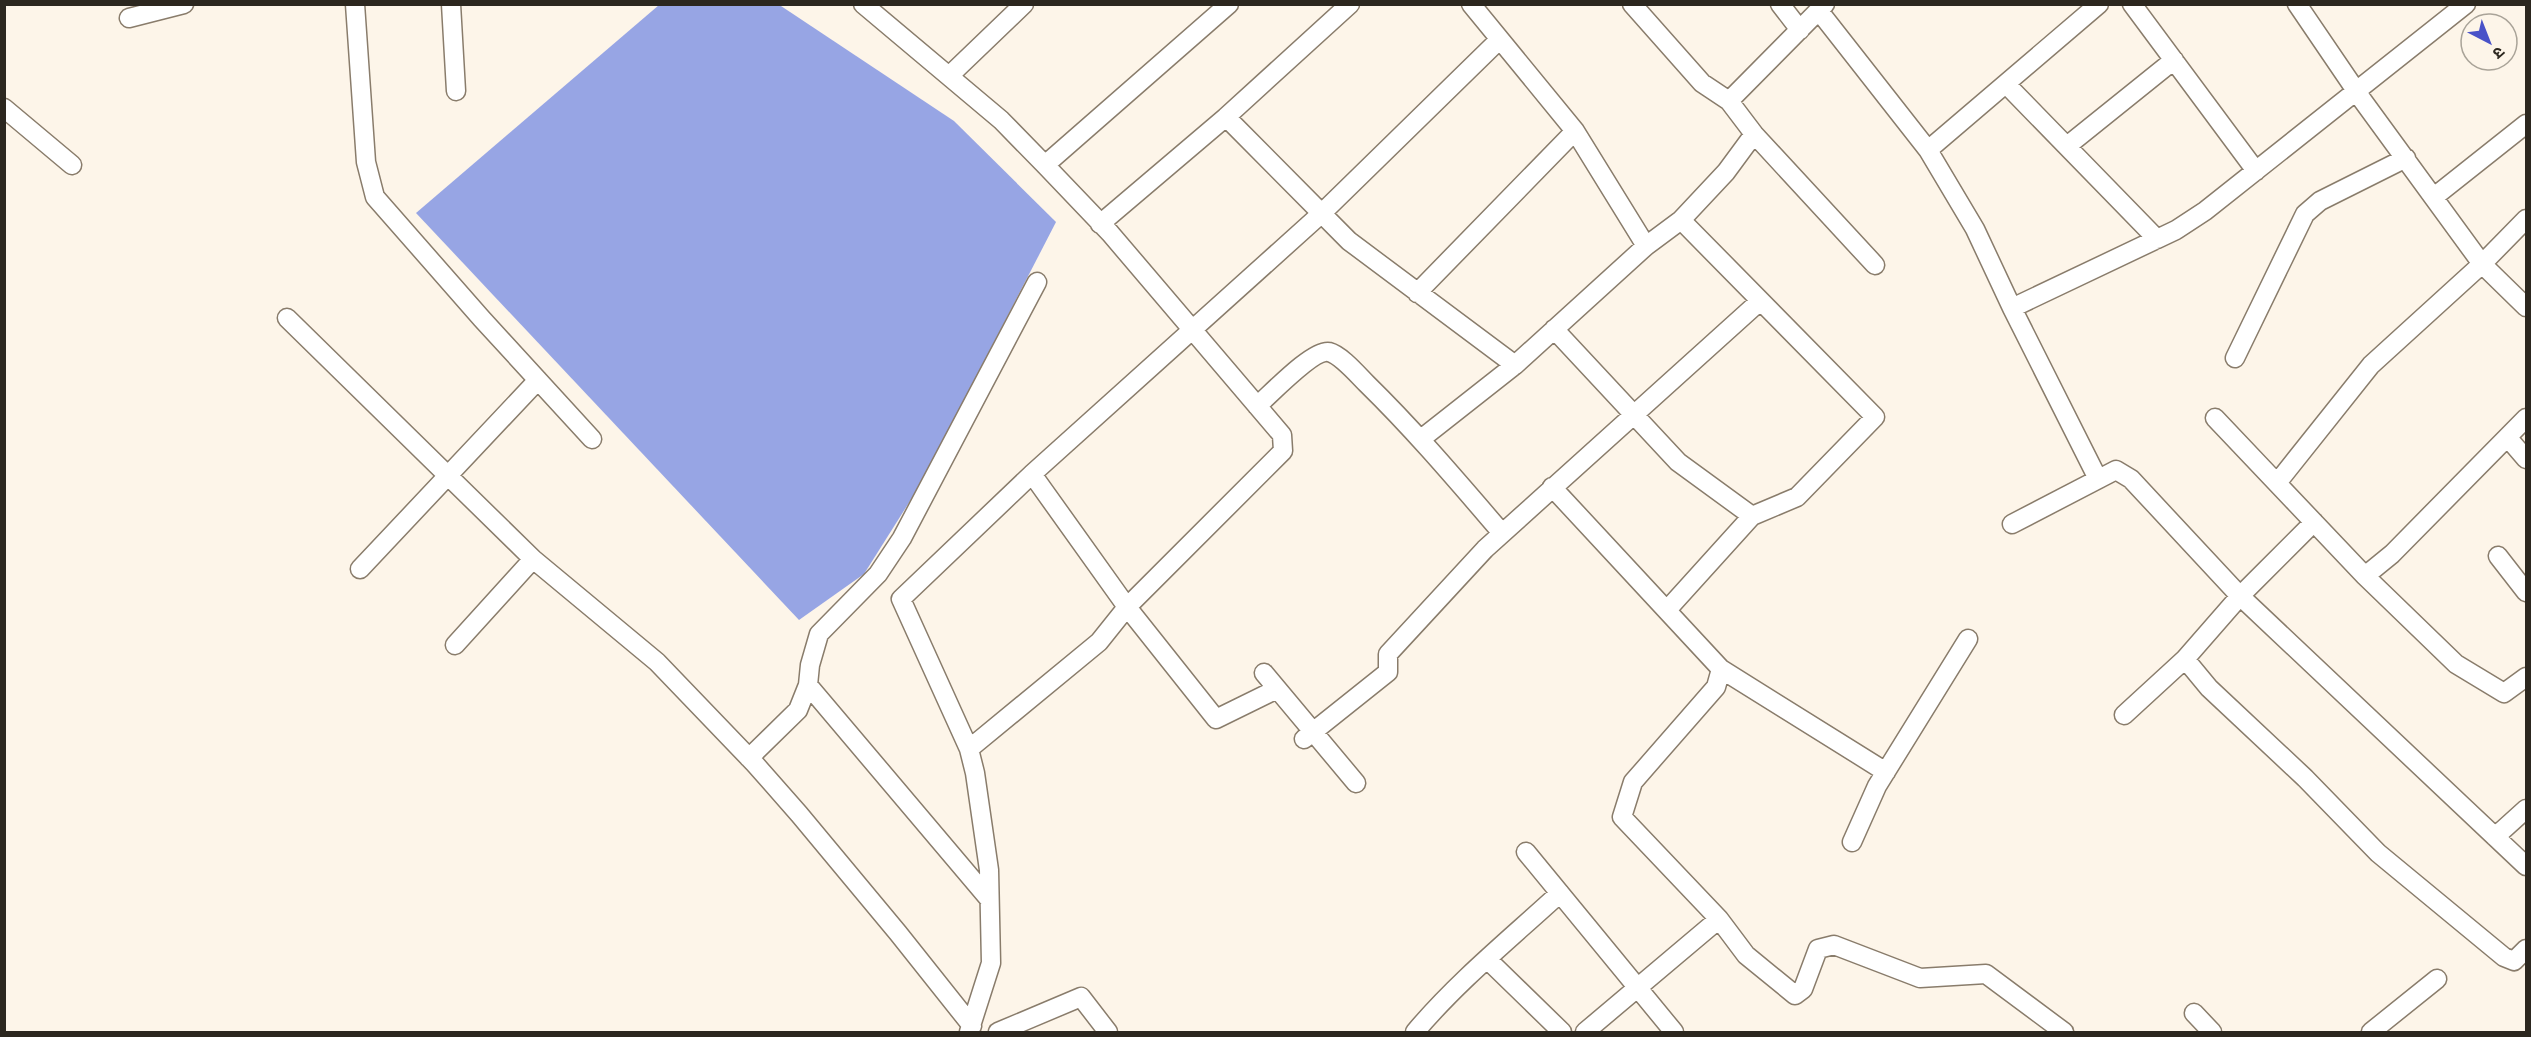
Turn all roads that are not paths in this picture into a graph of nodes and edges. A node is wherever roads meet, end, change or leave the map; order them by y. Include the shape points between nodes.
1 (184, 4) edge
2 (355, 4) edge
3 (451, 4) edge
4 (863, 4) edge
5 (1024, 4) edge
6 (1229, 4) edge
7 (1350, 4) edge
8 (1471, 4) edge
9 (1632, 4) edge
10 (1779, 4) edge
11 (2099, 4) edge
12 (2132, 4) edge
13 (2466, 4) edge
14 (2298, 5) edge
15 (1822, 8) edge
16 (129, 18) dead end
17 (1800, 30) junction
18 (1499, 40) junction
19 (2174, 60) junction
20 (949, 76) junction
21 (2006, 84) junction
22 (456, 91) dead end
23 (2357, 92) junction
24 (1729, 101) junction
25 (4, 108) edge
26 (1226, 117) junction
27 (2526, 124) edge
28 (1575, 131) junction
29 (1754, 134) junction
30 (2067, 146) junction
31 (1928, 150) junction
32 (2406, 158) junction
33 (72, 165) dead end
34 (1045, 165) junction
35 (2256, 171) junction
36 (2434, 197) junction
37 (1322, 213) junction
38 (2526, 219) edge
39 (1681, 220) junction
40 (1101, 224) junction
41 (2157, 239) junction
42 (1646, 246) junction
43 (2482, 264) junction
44 (1875, 265) dead end
45 (1036, 282) dead end
46 (1416, 293) junction
47 (1760, 301) junction
48 (2526, 307) edge
49 (2012, 308) junction
50 (287, 318) dead end
51 (1554, 329) junction
52 (1192, 330) junction
53 (2235, 358) dead end
54 (1515, 365) junction
55 (538, 380) junction
56 (1257, 406) junction
57 (1634, 413) junction
58 (2215, 418) dead end
59 (2526, 418) edge
60 (2508, 438) junction
61 (592, 439) dead end
62 (1421, 439) junction
63 (2526, 459) edge
64 (1032, 474) junction
65 (449, 476) junction
66 (2098, 479) junction
67 (2277, 483) junction
68 (1552, 487) junction
69 (1752, 516) junction
70 (2314, 522) junction
71 (2012, 524) dead end
72 (1502, 533) junction
73 (2498, 556) dead end
74 (533, 559) junction
75 (360, 569) dead end
76 (2365, 576) junction
77 (2526, 592) edge
78 (2240, 596) junction
79 (1127, 607) junction
80 (1667, 610) junction
81 (1968, 639) dead end
82 (455, 645) dead end
83 (2186, 659) junction
84 (1721, 669) junction
85 (1264, 673) dead end
86 (2526, 677) edge
87 (808, 685) junction
88 (1277, 689) junction
89 (2124, 715) dead end
90 (1309, 735) junction
91 (969, 749) junction
92 (749, 758) junction
93 (1886, 772) junction
94 (1356, 783) dead end
95 (2526, 809) edge
96 (2494, 837) junction
97 (1852, 842) dead end
98 (1526, 852) dead end
99 (2526, 866) edge
100 (1560, 893) junction
101 (989, 899) junction
102 (1719, 920) junction
103 (2526, 949) edge
104 (1487, 959) junction
105 (2436, 979) dead end
106 (1639, 988) junction
107 (2194, 1014) dead end
108 (971, 1029) edge
109 (998, 1032) edge
110 (1108, 1032) edge
111 (1415, 1032) edge
112 (1562, 1032) edge
113 (1585, 1032) edge
114 (1674, 1032) edge
115 (2064, 1032) edge
116 (2212, 1032) edge
117 (2371, 1032) edge

1 - 16 street
2 - 55 street via 366,162 375,197
3 - 22 street
4 - 20 street
5 - 20 street
6 - 34 street
7 - 26 street
8 - 18 street
9 - 24 street via 1702,83
10 - 17 street
11 - 21 street
12 - 19 street
13 - 23 street
14 - 23 street
15 - 17 street
15 - 31 street
17 - 24 street
18 - 28 street
18 - 37 street
19 - 30 street
19 - 35 street
20 - 34 street via 1001,120
21 - 30 street
21 - 31 street
23 - 32 street
23 - 35 street
24 - 29 street
25 - 33 street
26 - 37 street
26 - 40 street
27 - 36 street
28 - 42 street
28 - 46 street
29 - 39 street via 1726,172
29 - 44 street
30 - 41 street
31 - 49 street via 1975,229
32 - 36 street
32 - 53 street via 2320,201 2305,214
34 - 40 street
35 - 41 street via 2205,211
36 - 43 street
37 - 46 street via 1349,241
37 - 52 street
38 - 43 street
39 - 42 street
39 - 47 street
40 - 52 street
41 - 49 street
42 - 51 street
43 - 48 street
43 - 67 street via 2372,365
45 - 87 street via 902,538 878,574 819,634
46 - 54 street
47 - 57 street
47 - 69 street via 1875,417 1797,497
49 - 66 street
50 - 65 street
51 - 54 street
51 - 57 street
52 - 56 street
52 - 64 street
54 - 62 street
55 - 61 street
55 - 65 street
56 - 62 street via 1309,360 1330,352 1347,364
56 - 79 street via 1282,435 1283,451
57 - 68 street
57 - 69 street via 1678,462
58 - 67 street
59 - 60 street
60 - 63 street
60 - 76 street
62 - 72 street
64 - 79 street
64 - 91 street via 902,599
65 - 74 street
65 - 75 street
66 - 71 street
66 - 78 street via 2116,470 2131,478
67 - 70 street
68 - 72 street
68 - 80 street
69 - 80 street
70 - 76 street
70 - 78 street
72 - 90 street via 1388,654 1388,672
73 - 77 street
74 - 82 street
74 - 92 street via 657,662
76 - 86 street via 2456,664 2504,693
78 - 83 street
78 - 96 street
79 - 88 street via 1216,719
79 - 91 street via 1099,642
80 - 84 street
81 - 93 street
83 - 89 street
83 - 103 street via 2209,688 2378,853 2504,957 2514,961
84 - 93 street
84 - 102 street via 1716,687 1633,782 1623,817
85 - 88 street
87 - 92 street via 798,710
87 - 101 street
88 - 90 street
90 - 94 street
91 - 101 street via 986,848
92 - 108 street via 891,924
93 - 97 street
95 - 96 street
96 - 99 street
98 - 100 street
100 - 104 street
100 - 106 street
101 - 108 street via 991,963
102 - 106 street
102 - 115 street via 1746,955 1795,995 1803,989 1818,949 1834,945 1920,978 1986,974
104 - 111 street
104 - 112 street
105 - 117 street
106 - 113 street
106 - 114 street
107 - 116 street
109 - 110 street via 1081,997

